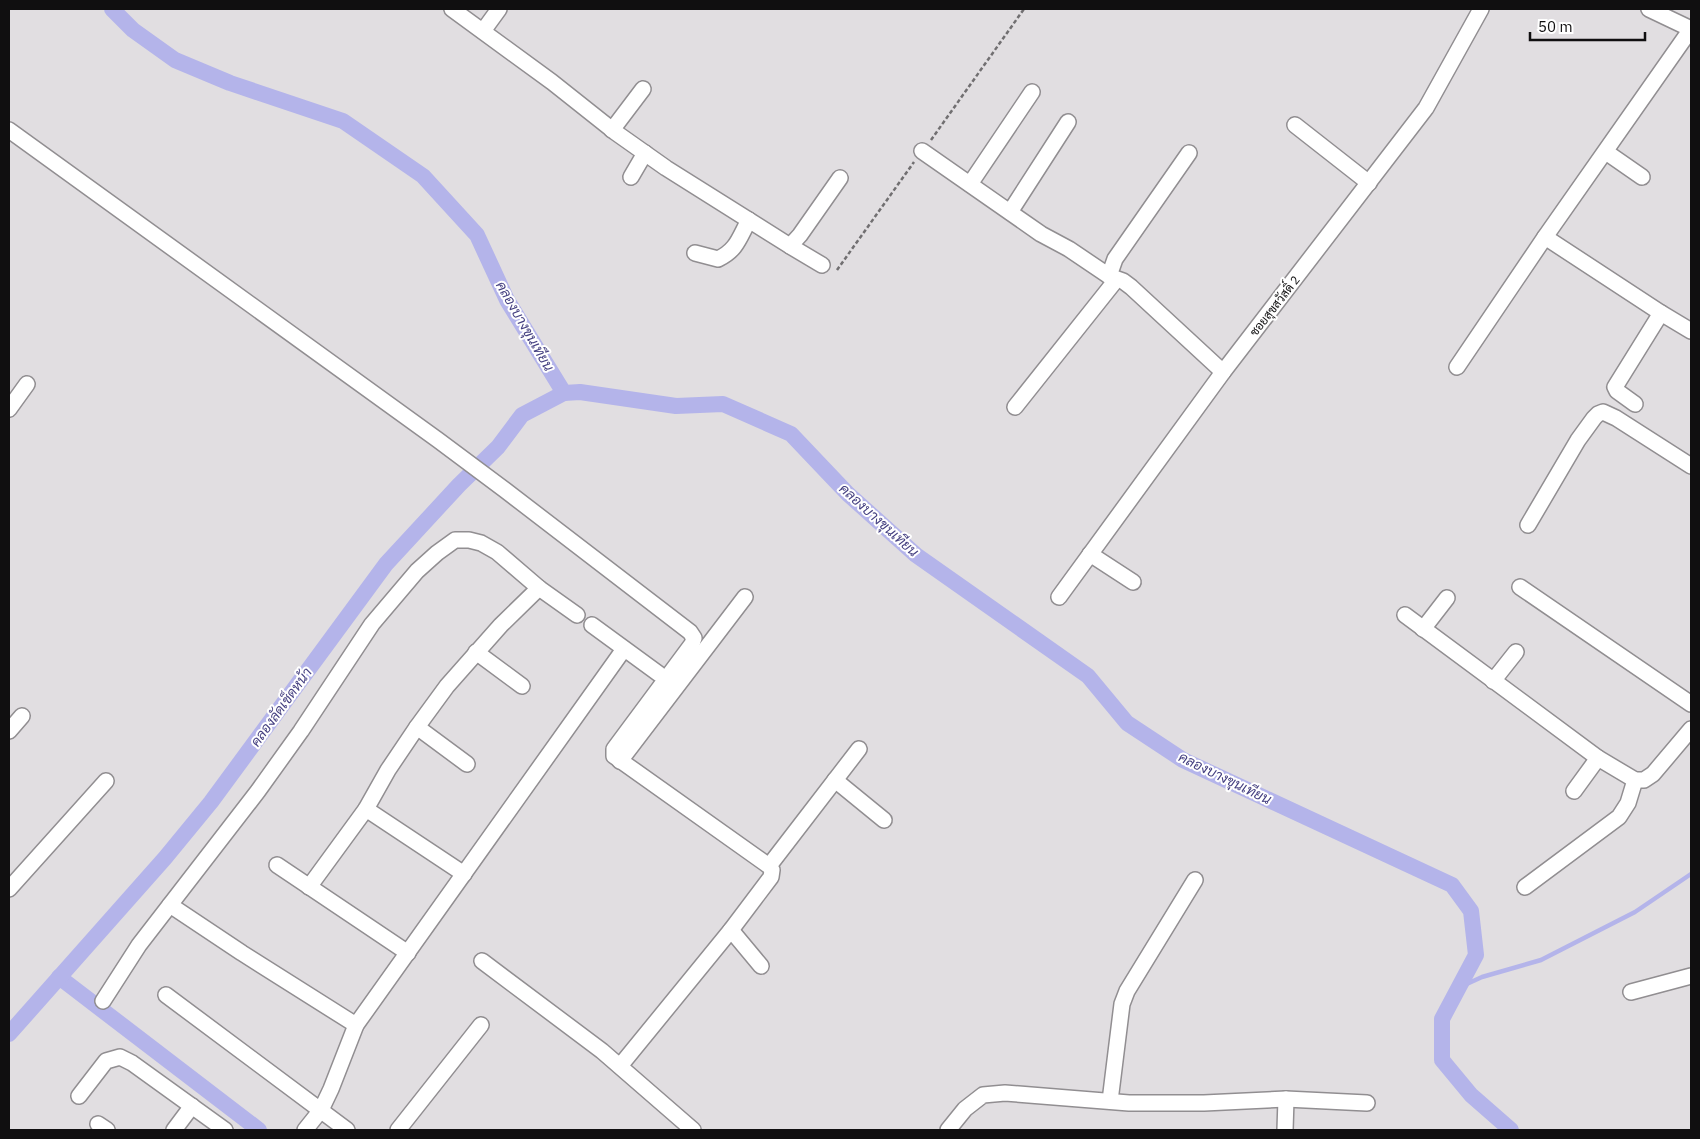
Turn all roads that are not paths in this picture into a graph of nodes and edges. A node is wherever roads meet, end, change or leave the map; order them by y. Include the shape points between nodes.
1 (452, 9) edge
2 (499, 9) edge
3 (1481, 9) edge
4 (1649, 9) edge
5 (1691, 29) edge
6 (483, 31) junction
7 (643, 89) dead end
8 (1032, 92) dead end
9 (1068, 122) dead end
10 (1295, 125) dead end
11 (9, 130) edge
12 (612, 130) junction
13 (922, 151) dead end
14 (1606, 152) junction
15 (645, 153) junction
16 (1190, 153) dead end
17 (632, 176) dead end
18 (1642, 177) dead end
19 (840, 178) dead end
20 (1369, 183) junction
21 (970, 184) junction
22 (1010, 212) junction
23 (748, 220) junction
24 (1545, 237) junction
25 (790, 246) junction
26 (695, 253) dead end
27 (822, 265) dead end
28 (1112, 278) junction
29 (1661, 313) junction
30 (1691, 331) edge
31 (1457, 367) dead end
32 (1223, 372) junction
33 (27, 384) dead end
34 (1635, 404) dead end
35 (1015, 407) dead end
36 (9, 409) edge
37 (1691, 466) edge
38 (1528, 525) dead end
39 (1090, 554) junction
40 (1133, 582) dead end
41 (1520, 587) dead end
42 (539, 588) junction
43 (745, 597) dead end
44 (1059, 597) dead end
45 (1447, 598) dead end
46 (1405, 615) dead end
47 (577, 616) dead end
48 (592, 625) dead end
49 (1423, 629) junction
50 (624, 649) junction
51 (476, 652) junction
52 (1516, 652) dead end
53 (658, 674) dead end
54 (1493, 681) junction
55 (522, 686) dead end
56 (1691, 704) edge
57 (22, 716) dead end
58 (416, 727) junction
59 (1691, 729) edge
60 (9, 731) edge
61 (859, 749) dead end
62 (1598, 758) junction
63 (620, 760) junction
64 (467, 764) dead end
65 (835, 780) junction
66 (1635, 780) junction
67 (106, 781) dead end
68 (1574, 791) dead end
69 (366, 809) junction
70 (884, 820) dead end
71 (277, 865) dead end
72 (769, 866) junction
73 (464, 874) junction
74 (1194, 880) dead end
75 (309, 887) junction
76 (1525, 887) dead end
77 (9, 889) edge
78 (170, 905) junction
79 (731, 930) junction
80 (408, 953) junction
81 (482, 961) dead end
82 (761, 966) dead end
83 (1691, 976) edge
84 (1631, 992) dead end
85 (166, 995) dead end
86 (103, 1001) dead end
87 (356, 1025) junction
88 (482, 1026) dead end
89 (620, 1066) junction
90 (79, 1096) dead end
91 (1286, 1099) junction
92 (1110, 1102) junction
93 (1368, 1103) dead end
94 (192, 1106) junction
95 (321, 1110) junction
96 (174, 1130) edge
97 (224, 1130) edge
98 (305, 1130) edge
99 (347, 1130) edge
100 (398, 1130) edge
101 (692, 1130) edge
102 (948, 1130) edge
103 (1286, 1130) edge

1 - 6 street
2 - 6 street
3 - 20 street, ซอยสุขสวัสดิ์ 2 via 1426,108
4 - 5 street
5 - 14 street
6 - 12 street
7 - 12 street
8 - 21 street
9 - 22 street
10 - 20 street
11 - 63 street via 438,440 690,632 694,638 692,644 614,749 614,756
12 - 15 street
13 - 21 street
14 - 18 street
14 - 24 street
15 - 17 street
15 - 23 street
16 - 28 street via 1115,260
19 - 25 street
20 - 32 street, ซอยสุขสวัสดิ์ 2
21 - 22 street
22 - 28 street
23 - 25 street
23 - 26 street via 728,254 718,259
24 - 29 street
24 - 31 street
25 - 27 street
28 - 32 street via 1131,287
28 - 35 street
29 - 30 street
29 - 34 street via 1615,387
32 - 39 street, ซอยสุขสวัสดิ์ 2
33 - 36 street
37 - 38 street via 1616,418 1604,412 1598,414 1578,440
39 - 40 street
39 - 44 street, ซอยสุขสวัสดิ์ 2
41 - 56 street
42 - 47 street
42 - 51 street
42 - 78 street via 482,543 455,540 437,554 372,624 274,768
43 - 63 street
45 - 49 street
46 - 49 street
48 - 50 street
49 - 54 street
50 - 53 street
50 - 73 street
51 - 55 street
51 - 58 street
52 - 54 street
54 - 62 street
57 - 60 street
58 - 64 street
58 - 69 street
59 - 66 street via 1653,774 1644,780
61 - 65 street
62 - 66 street
62 - 68 street
63 - 72 street
65 - 70 street
65 - 72 street
66 - 76 street via 1628,803 1619,817
67 - 77 street
69 - 73 street
69 - 75 street
71 - 75 street
72 - 79 street via 771,877
73 - 80 street
74 - 92 street via 1122,1004
75 - 80 street
78 - 86 street via 139,945
78 - 87 street
79 - 82 street
79 - 89 street
80 - 87 street
81 - 89 street
83 - 84 street
85 - 95 street
87 - 95 street
88 - 100 street
89 - 101 street
90 - 94 street via 106,1061 120,1057
91 - 92 street via 1204,1103
91 - 93 street
91 - 103 street
92 - 102 street via 1005,1093 983,1095 965,1109
94 - 96 street
94 - 97 street
95 - 98 street
95 - 99 street

